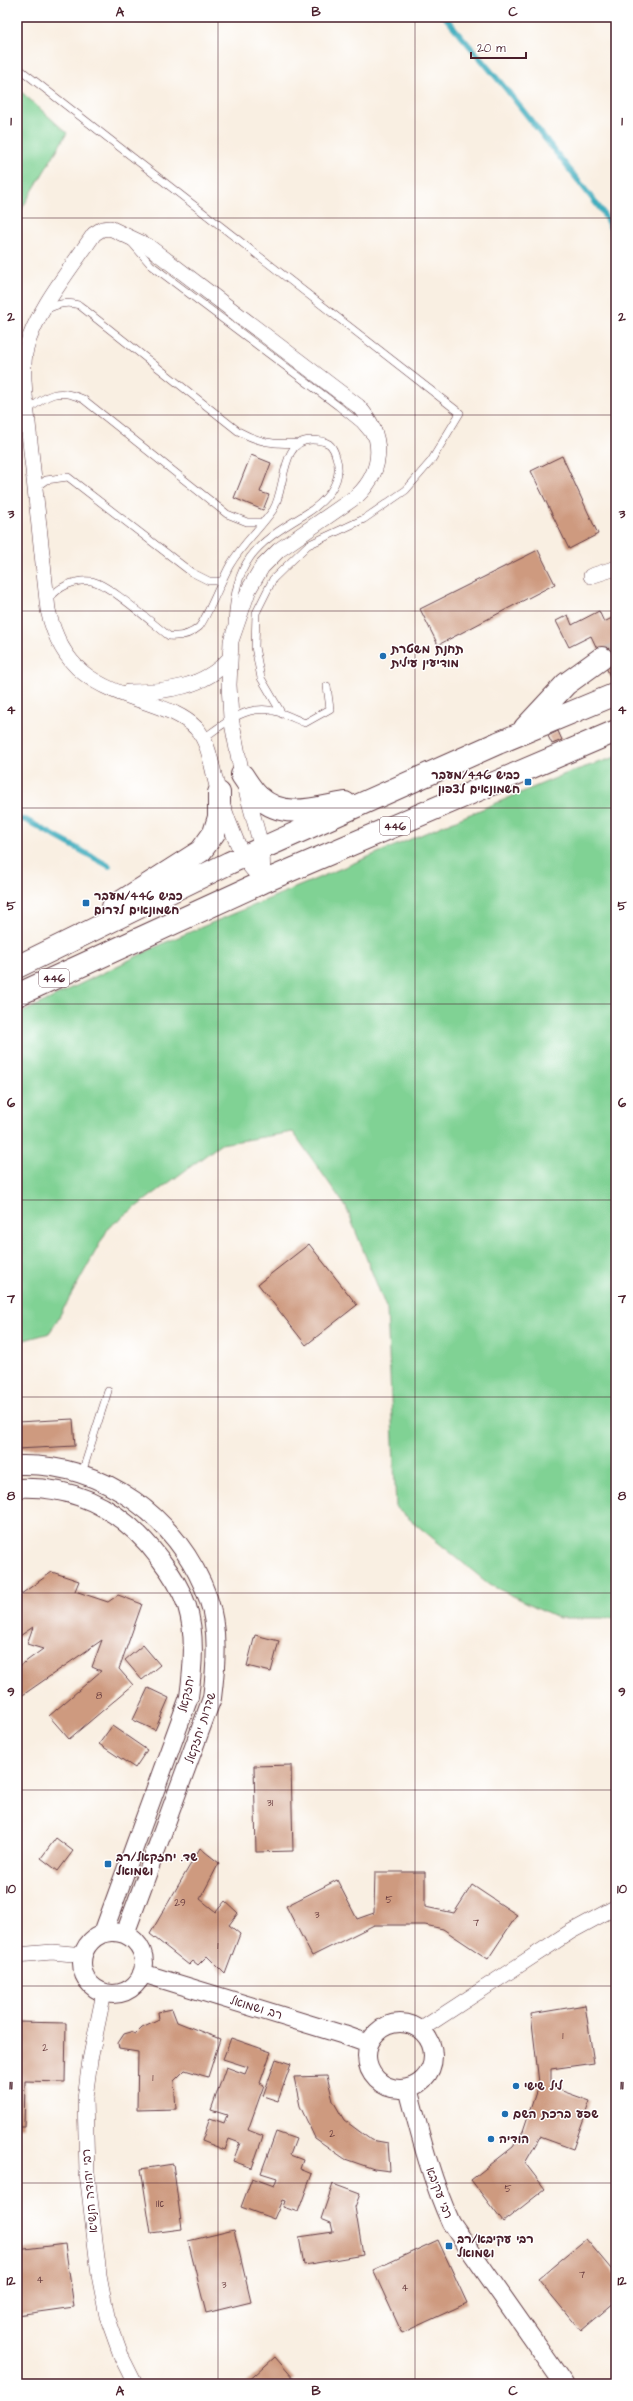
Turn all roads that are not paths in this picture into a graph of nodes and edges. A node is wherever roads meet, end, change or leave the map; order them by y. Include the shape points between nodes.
1 (17, 67) edge
2 (44, 310) junction
3 (27, 411) junction
4 (297, 443) junction
5 (35, 488) junction
6 (262, 522) junction
7 (616, 568) edge
8 (591, 576) dead end
9 (221, 581) junction
10 (47, 601) junction
11 (231, 641) junction
12 (602, 658) tunnel mouth
13 (229, 659) junction
14 (616, 683) edge
15 (327, 686) dead end
16 (115, 692) junction
17 (616, 694) edge
18 (616, 700) edge
19 (282, 714) junction
20 (231, 718) junction
21 (522, 730) junction
22 (616, 731) edge
23 (204, 738) junction
24 (498, 743) junction
25 (242, 775) junction
26 (219, 794) junction
27 (381, 796) junction
28 (253, 853) junction
29 (263, 882) junction
30 (26, 963) edge
31 (17, 995) edge
32 (108, 1391) dead end
33 (17, 1465) edge
34 (82, 1473) junction
35 (17, 1488) edge
36 (75, 1495) junction
37 (616, 1907) edge
38 (103, 1933) junction
39 (125, 1934) junction
40 (17, 1955) edge
41 (83, 1955) junction
42 (142, 1972) junction
43 (104, 1992) junction
44 (420, 2030) junction
45 (369, 2044) junction
46 (408, 2088) junction
47 (135, 2384) edge
48 (564, 2384) edge

1 - 19 lane via 460,413 431,462 406,490 364,519 308,545 273,579 256,613 255,647 261,678
2 - 3 street via 31,334 26,350 24,367
2 - 4 lane via 60,303 79,305 238,431 268,443
2 - 11 street via 94,234 110,228 148,246 358,406 372,425 378,439 373,477 362,492 279,550 262,567 249,589
3 - 5 street
3 - 6 lane via 49,395 70,393 84,399 227,514 247,522
4 - 6 lane via 286,462 278,500
4 - 11 lane via 310,440 330,445 339,463 334,487 326,499 279,530 249,558 236,585
5 - 9 lane via 46,480 68,477 191,572 209,581
5 - 10 street
6 - 9 lane via 240,549
7 - 8 street
9 - 10 lane via 200,625 191,633 180,637 169,636 106,587 92,581 77,581 63,586
10 - 16 street via 52,627 71,661 86,676
11 - 13 street
12 - 21 main road, 446 via 566,684
13 - 16 street via 214,675 180,687 147,692
13 - 20 street
14 - 21 main road, 446
15 - 19 lane via 330,709 305,723
16 - 23 street via 169,710 196,728
17 - 24 main road, 446
18 - 24 main road, 446 via 548,728
19 - 20 lane via 273,710 255,710
20 - 23 lane
20 - 25 street
21 - 24 main road, 446
22 - 29 main road, 446
23 - 26 street
24 - 27 main road, 446
25 - 27 main road via 259,797 276,809 298,812
25 - 28 street
26 - 28 street
26 - 30 main road via 214,832 201,851
27 - 28 main road, 446
28 - 29 street
28 - 30 main road, 446
29 - 31 main road, 446
32 - 34 lane
33 - 34 street, שדרות יחזקאל via 31,1464
34 - 36 street
34 - 39 street, שדרות יחזקאל via 124,1492 152,1513 171,1536 193,1565 209,1600 215,1639 216,1670 212,1698
35 - 36 street via 58,1490
36 - 38 street, יחזקאל via 112,1512 136,1529 153,1550 173,1576 187,1606 192,1641 193,1668 189,1696
37 - 44 street via 570,1932
38 - 39 street
38 - 41 street via 90,1941
39 - 42 street via 133,1939 143,1954
40 - 41 street via 52,1952
41 - 43 street via 82,1970 86,1978 96,1989
42 - 43 street via 136,1983 127,1990 115,1994
42 - 45 street, רב ושמואל
43 - 47 street, רבי יהודה הנשיא via 85,2098 87,2173 99,2275 107,2316 122,2358
44 - 45 street via 411,2025 391,2024 374,2036
44 - 46 street via 430,2045 432,2063 419,2083
45 - 46 street via 367,2054 372,2074 388,2087
46 - 48 street, רבי עקיבא via 438,2195 451,2223

